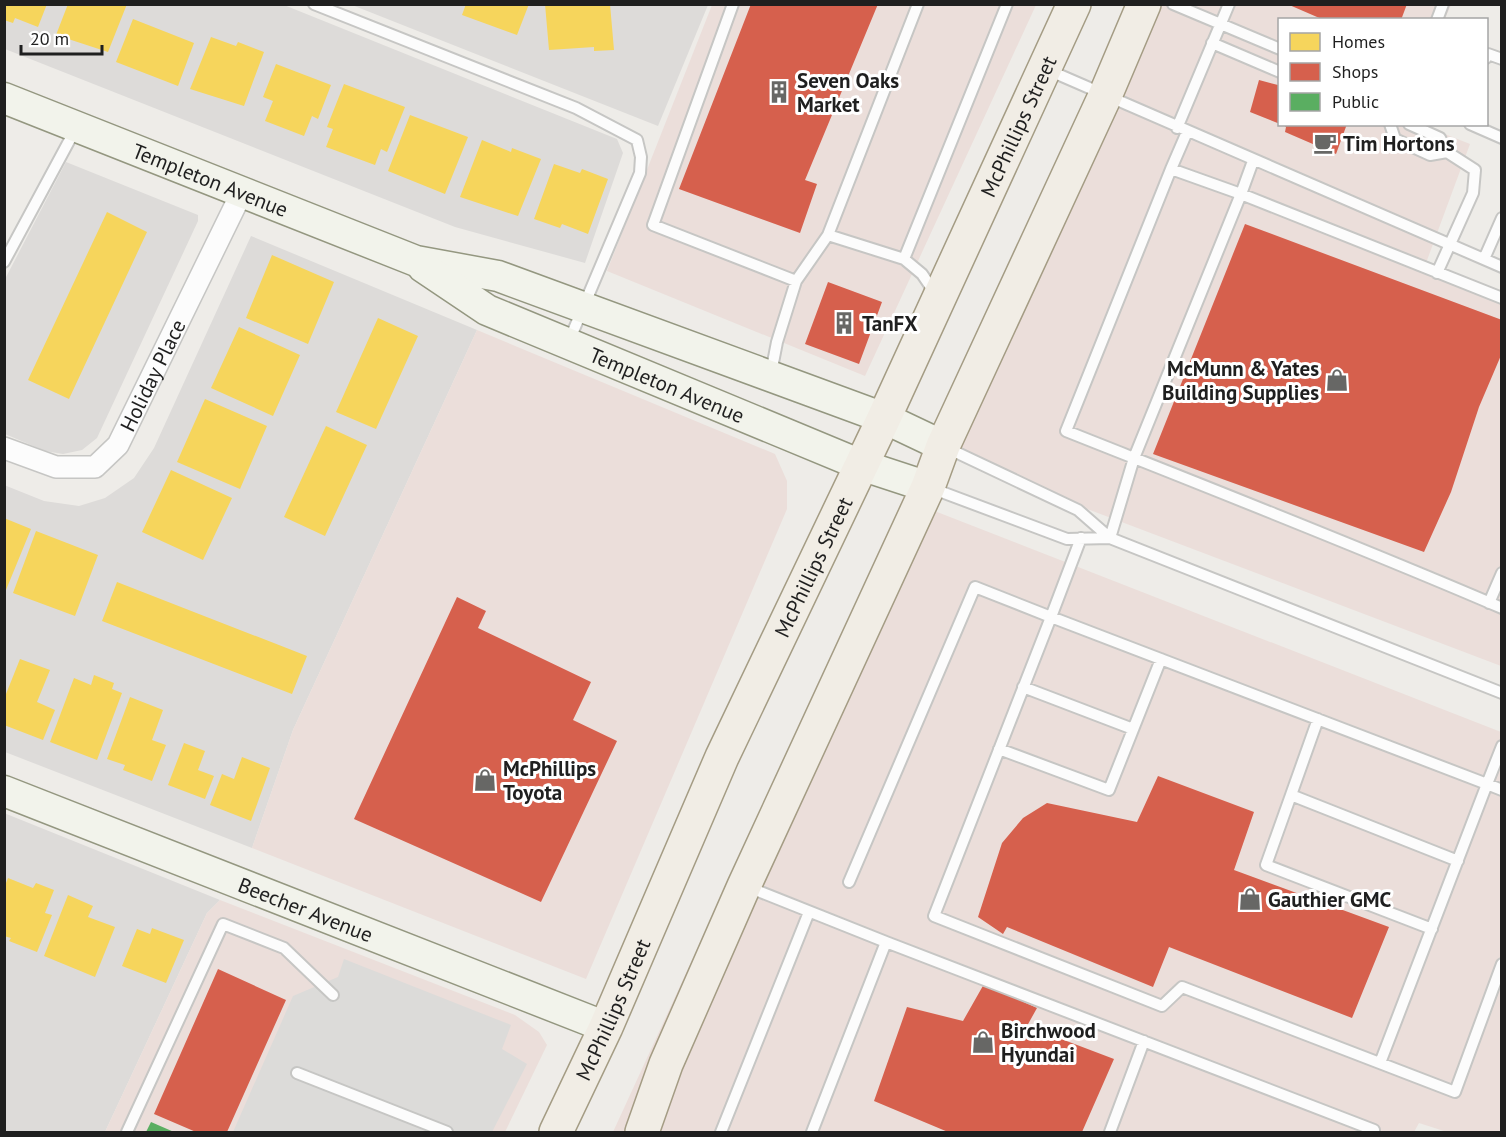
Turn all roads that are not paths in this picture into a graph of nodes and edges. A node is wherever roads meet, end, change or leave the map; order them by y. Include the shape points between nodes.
1 (314, 4) edge
2 (733, 4) edge
3 (918, 4) edge
4 (1007, 4) edge
5 (1074, 4) edge
6 (1144, 4) edge
7 (1173, 4) edge
8 (1229, 4) edge
9 (1220, 26) junction
10 (1212, 43) junction
11 (1278, 49) edge
12 (1045, 69) junction
13 (1278, 71) edge
14 (1105, 96) junction
15 (4, 98) edge
16 (76, 126) junction
17 (1391, 126) edge
18 (1413, 126) edge
19 (1475, 126) edge
20 (1182, 130) junction
21 (1502, 138) edge
22 (1447, 152) junction
23 (1253, 161) junction
24 (1171, 169) junction
25 (242, 192) junction
26 (1240, 194) junction
27 (1502, 218) edge
28 (828, 235) junction
29 (1449, 244) junction
30 (904, 259) junction
31 (1484, 260) junction
32 (416, 261) junction
33 (4, 262) edge
34 (1502, 267) edge
35 (1437, 273) junction
36 (796, 280) junction
37 (939, 298) junction
38 (1502, 298) edge
39 (584, 306) junction
40 (568, 344) junction
41 (770, 376) junction
42 (884, 418) junction
43 (943, 446) junction
44 (4, 448) edge
45 (1134, 458) junction
46 (861, 465) junction
47 (928, 487) junction
48 (1081, 538) junction
49 (1110, 538) junction
50 (1502, 573) edge
51 (1489, 603) junction
52 (1502, 608) edge
53 (1051, 617) junction
54 (1161, 659) junction
55 (1023, 687) junction
56 (1502, 693) edge
57 (1318, 719) junction
58 (1133, 729) junction
59 (1502, 746) edge
60 (999, 749) junction
61 (1487, 784) junction
62 (1502, 790) edge
63 (4, 791) edge
64 (1291, 795) junction
65 (1458, 861) junction
66 (849, 882) dead end
67 (744, 886) junction
68 (809, 912) junction
69 (1432, 929) junction
70 (886, 942) junction
71 (1502, 964) edge
72 (333, 995) dead end
73 (606, 1027) junction
74 (1144, 1041) junction
75 (1380, 1064) junction
76 (297, 1073) dead end
77 (1374, 1130) dead end
78 (127, 1132) edge
79 (447, 1132) edge
80 (556, 1132) edge
81 (642, 1132) edge
82 (721, 1132) edge
83 (812, 1132) edge
84 (1110, 1132) edge

1 - 39 lane via 576,108 637,140 640,173
2 - 36 lane via 653,225
3 - 28 lane
4 - 30 lane
5 - 12 main road, McPhillips Street
6 - 14 main road
7 - 9 lane
8 - 9 lane
9 - 10 lane
9 - 11 lane
10 - 13 lane
10 - 20 lane
12 - 14 lane
12 - 37 main road, McPhillips Street
14 - 20 lane
14 - 43 main road
15 - 16 street, Templeton Avenue
16 - 25 street, Templeton Avenue
16 - 33 lane
17 - 22 lane via 1395,139 1430,155
18 - 22 lane via 1440,138
19 - 21 lane
20 - 23 lane
20 - 24 lane
22 - 29 lane via 1475,170 1473,193
23 - 26 lane
23 - 29 lane
24 - 26 lane
24 - 45 lane via 1066,431
25 - 32 street, Templeton Avenue
25 - 44 street, Holiday Place via 118,445 95,467 56,467
26 - 35 lane
26 - 45 lane
27 - 31 lane
28 - 30 lane
28 - 36 lane
29 - 31 lane
29 - 35 lane
30 - 37 lane via 922,274
31 - 34 lane
32 - 39 street, Templeton Avenue via 498,276
32 - 40 street, Templeton Avenue via 487,310
35 - 38 lane
36 - 41 lane
37 - 42 main road, McPhillips Street
39 - 40 lane
39 - 41 street, Templeton Avenue
40 - 46 street, Templeton Avenue
41 - 42 street, Templeton Avenue
42 - 43 street, Templeton Avenue
42 - 46 main road, McPhillips Street
43 - 47 main road
43 - 49 lane via 1078,510
45 - 49 lane
45 - 51 lane
46 - 47 street, Templeton Avenue
46 - 73 main road, McPhillips Street via 722,757
47 - 48 lane via 1067,539
47 - 67 main road
48 - 49 lane
48 - 53 lane
49 - 56 lane
50 - 51 lane
51 - 52 lane
53 - 54 lane
53 - 55 lane
53 - 66 lane via 975,587
54 - 57 lane
54 - 58 lane
55 - 58 lane
55 - 60 lane
57 - 61 lane
57 - 64 lane
58 - 60 lane via 1109,790
59 - 61 lane
60 - 75 lane via 934,916 1162,1006 1182,987
61 - 62 lane
61 - 65 lane
63 - 73 street, Beecher Avenue
64 - 65 lane
64 - 69 lane via 1266,865
65 - 69 lane
67 - 68 lane
67 - 81 main road via 666,1064
68 - 70 lane
68 - 82 lane
69 - 75 lane
70 - 74 lane
70 - 83 lane
71 - 75 lane via 1455,1092
72 - 78 lane via 284,948 223,924
73 - 80 main road, McPhillips Street
74 - 77 lane
74 - 84 lane
76 - 79 lane

